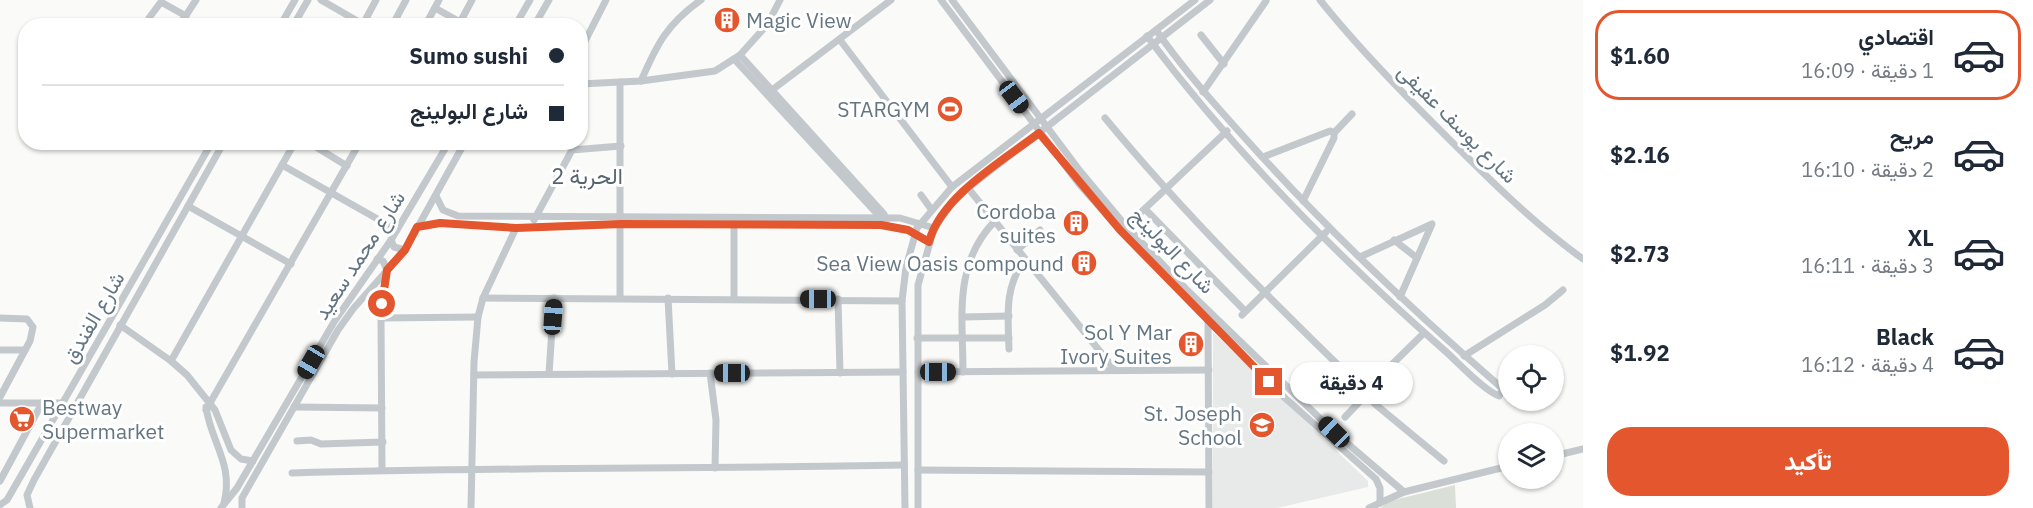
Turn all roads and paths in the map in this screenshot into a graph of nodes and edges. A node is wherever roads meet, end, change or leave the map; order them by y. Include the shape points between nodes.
1 (196, 0) edge
2 (308, 0) edge
3 (321, 0) edge
4 (376, 0) edge
5 (405, 0) edge
6 (439, 0) edge
7 (472, 0) edge
8 (530, 0) edge
9 (549, 0) edge
10 (606, 0) edge
11 (701, 0) edge
12 (780, 0) edge
13 (891, 0) edge
14 (941, 0) edge
15 (1195, 0) edge
16 (1210, 0) edge
17 (1320, 0) edge
18 (293, 1) edge
19 (1266, 1) edge
20 (953, 2) edge
21 (435, 8) junction
22 (947, 8) junction
23 (960, 10) junction
24 (521, 14) junction
25 (186, 16) joint
26 (953, 16) junction
27 (149, 18) edge
28 (284, 18) edge
29 (298, 18) edge
30 (352, 18) edge
31 (367, 18) edge
32 (396, 18) edge
33 (429, 18) edge
34 (450, 18) edge
35 (462, 18) edge
36 (519, 18) edge
37 (523, 18) edge
38 (538, 18) edge
39 (1156, 30) junction
40 (588, 35) edge
41 (1201, 35) dead end
42 (1147, 36) junction
43 (1161, 38) junction
44 (840, 40) junction
45 (1153, 45) junction
46 (738, 58) junction
47 (1224, 64) junction
48 (640, 81) junction
49 (620, 82) junction
50 (588, 84) edge
51 (772, 90) junction
52 (1203, 92) junction
53 (1352, 114) dead end
54 (1105, 118) dead end
55 (1040, 119) junction
56 (1034, 124) junction
57 (1233, 125) junction
58 (1046, 127) junction
59 (1225, 132) junction
60 (1039, 133) junction
61 (1334, 133) junction
62 (810, 136) junction
63 (621, 146) junction
64 (588, 149) edge
65 (207, 150) edge
66 (220, 150) edge
67 (290, 150) edge
68 (321, 150) edge
69 (356, 150) edge
70 (444, 150) edge
71 (461, 150) edge
72 (572, 150) edge
73 (1263, 157) junction
74 (282, 165) junction
75 (347, 166) junction
76 (952, 187) junction
77 (968, 188) junction
78 (1165, 190) junction
79 (331, 193) junction
80 (921, 195) dead end
81 (436, 196) junction
82 (1303, 201) junction
83 (188, 206) junction
84 (931, 209) junction
85 (1145, 209) junction
86 (621, 215) junction
87 (535, 217) junction
88 (506, 218) junction
89 (1135, 218) dead end
90 (884, 221) junction
91 (921, 222) junction
92 (994, 222) junction
93 (621, 224) junction
94 (734, 224) junction
95 (802, 225) junction
96 (417, 227) junction
97 (504, 227) junction
98 (530, 227) junction
99 (516, 228) junction
100 (934, 228) junction
101 (1122, 228) junction
102 (1329, 228) junction
103 (398, 230) junction
104 (1040, 230) dead end
105 (915, 234) junction
106 (159, 235) junction
107 (802, 235) dead end
108 (1323, 235) junction
109 (242, 237) junction
110 (392, 240) junction
111 (1394, 240) junction
112 (168, 241) junction
113 (929, 242) junction
114 (405, 250) junction
115 (1017, 250) junction
116 (1359, 257) junction
117 (1417, 258) junction
118 (377, 259) junction
119 (1583, 259) edge
120 (1025, 260) junction
121 (291, 264) junction
122 (387, 270) junction
123 (1563, 290) dead end
124 (1264, 293) junction
125 (1400, 297) junction
126 (483, 298) junction
127 (554, 298) junction
128 (620, 298) junction
129 (668, 298) junction
130 (734, 299) junction
131 (838, 299) junction
132 (902, 301) junction
133 (963, 316) junction
134 (1009, 316) junction
135 (478, 317) junction
136 (0, 318) edge
137 (381, 318) junction
138 (1208, 321) junction
139 (120, 326) junction
140 (1228, 329) junction
141 (1424, 333) junction
142 (1221, 334) junction
143 (917, 338) junction
144 (963, 338) junction
145 (1009, 338) junction
146 (1009, 349) dead end
147 (0, 350) edge
148 (25, 350) junction
149 (1464, 356) junction
150 (171, 361) junction
151 (1115, 370) junction
152 (1209, 370) junction
153 (903, 372) junction
154 (918, 372) junction
155 (963, 372) junction
156 (840, 373) junction
157 (549, 374) junction
158 (672, 374) junction
159 (710, 374) junction
160 (474, 375) junction
161 (1366, 392) junction
162 (0, 397) edge
163 (0, 403) edge
164 (42, 403) junction
165 (63, 403) junction
166 (208, 406) junction
167 (294, 407) junction
168 (382, 408) junction
169 (1345, 417) dead end
170 (297, 441) dead end
171 (382, 442) junction
172 (1583, 449) edge
173 (1564, 454) edge
174 (253, 461) junction
175 (1444, 462) dead end
176 (904, 465) junction
177 (473, 468) junction
178 (715, 468) junction
179 (1498, 469) edge
180 (382, 470) junction
181 (918, 470) junction
182 (1209, 472) junction
183 (291, 473) dead end
184 (22, 474) junction
185 (34, 480) junction
186 (0, 481) edge
187 (17, 483) junction
188 (29, 490) junction
189 (1404, 492) junction
190 (1380, 501) junction
191 (0, 505) edge
192 (222, 507) edge
193 (30, 508) edge
194 (242, 508) edge
195 (471, 508) edge
196 (905, 508) edge
197 (918, 508) edge
198 (1209, 508) edge
199 (1369, 508) edge

1 - 25 street
2 - 29 street
3 - 30 street
4 - 31 street
5 - 32 street
6 - 21 street
7 - 35 street
8 - 24 street
9 - 38 street
10 - 40 street
11 - 48 street via 678,16 664,33
12 - 46 street via 767,25
13 - 44 street
14 - 22 street, شارع البولينج
15 - 39 street
16 - 43 street
17 - 119 street, شارع يوسف عفيفى via 1456,147 1536,222
18 - 28 street
19 - 47 street
20 - 22 street
20 - 23 street, شارع البولينج
21 - 33 street
21 - 34 street
22 - 26 street, شارع البولينج
23 - 26 street
23 - 55 street, شارع البولينج
24 - 36 street
24 - 37 street
25 - 27 street via 161,2
26 - 56 street, شارع البولينج
39 - 42 street
39 - 43 street
41 - 47 street
42 - 45 street
42 - 55 street
43 - 45 street
43 - 52 street
44 - 51 street
44 - 76 street
45 - 58 street
45 - 59 street
46 - 48 street via 715,70
46 - 51 street
46 - 62 street
47 - 52 street
48 - 49 street
49 - 50 street
49 - 63 street
51 - 62 street
52 - 57 street
53 - 61 street
54 - 78 street
55 - 56 street
55 - 58 street, شارع البولينج
56 - 60 street, شارع البولينج
56 - 76 street
57 - 59 street
57 - 73 street
58 - 60 street
58 - 101 street, شارع البولينج
59 - 78 street
59 - 108 street
60 - 77 street
60 - 101 street, شارع البولينج
61 - 73 street via 1329,131
61 - 82 street
62 - 90 street
63 - 64 street
63 - 86 street
65 - 106 street, شارع الفندق
66 - 83 street, شارع الفندق
67 - 74 street
68 - 75 street
69 - 75 street
70 - 103 street, شارع محمد سعيد
71 - 81 street, شارع محمد سعيد
72 - 87 street
73 - 82 street
74 - 79 street
74 - 109 street
75 - 79 street
76 - 84 street
77 - 92 street
77 - 100 street
78 - 85 street
78 - 124 street
79 - 103 street
79 - 121 street
80 - 84 street
81 - 88 street via 440,207 450,214
81 - 96 street, شارع محمد سعيد
82 - 102 street
83 - 109 street
83 - 112 street, شارع الفندق
84 - 91 street
85 - 89 street
85 - 124 street via 1244,313
86 - 87 street
86 - 90 street
86 - 93 street
87 - 88 street
87 - 98 street
88 - 97 street
90 - 91 street
90 - 95 street
90 - 105 street
91 - 100 street
91 - 105 street
92 - 115 street
92 - 133 street via 972,250 966,269
93 - 94 street
93 - 98 street
93 - 128 street
94 - 95 street
94 - 130 street
95 - 107 street
96 - 97 street via 440,223
96 - 114 street, شارع محمد سعيد
97 - 99 street
98 - 99 street
99 - 126 street
100 - 113 street
101 - 138 street, شارع البولينج
101 - 140 street, شارع البولينج
102 - 108 street
102 - 116 street
103 - 110 street, شارع محمد سعيد
104 - 115 street
105 - 113 street
105 - 132 street
106 - 112 street
106 - 165 street, شارع الفندق
108 - 124 street
108 - 141 street
109 - 121 street
109 - 150 street
110 - 114 street via 398,249
110 - 118 street, شارع محمد سعيد
111 - 116 street
111 - 117 street
111 - 117 street via 1432,224
112 - 139 street, شارع الفندق
113 - 143 street via 917,297
114 - 122 street, شارع محمد سعيد
115 - 120 street
116 - 125 street
117 - 125 street
118 - 122 street
118 - 174 street, شارع محمد سعيد via 334,322
120 - 134 street via 1010,286
120 - 151 street
121 - 166 street
122 - 137 street
122 - 167 street, شارع محمد سعيد via 343,323
123 - 149 street
124 - 161 street
125 - 149 street
126 - 127 street
126 - 135 street
127 - 128 street
127 - 157 street
128 - 129 street
129 - 130 street
129 - 158 street
130 - 131 street
131 - 132 street
131 - 156 street
132 - 153 street
133 - 134 street
133 - 144 street
134 - 145 street
135 - 137 street
135 - 160 street
136 - 148 street via 20,317 31,322 33,334
137 - 168 street
138 - 142 street, شارع البولينج
138 - 152 street
139 - 150 street
139 - 185 street, شارع الفندق
140 - 142 street
140 - 189 street, شارع البولينج via 1334,432
141 - 149 street via 1499,396 1503,389
141 - 161 street
142 - 190 street, شارع البولينج via 1285,398 1376,479
143 - 144 street
143 - 154 street
144 - 145 street
144 - 155 street
145 - 146 street
147 - 148 street
148 - 162 street
150 - 166 street via 193,382
151 - 152 street
151 - 155 street
152 - 182 street
153 - 156 street
153 - 176 street
154 - 155 street
154 - 181 street
156 - 159 street
157 - 158 street
157 - 160 street
158 - 159 street
159 - 178 street via 716,420
160 - 177 street
161 - 169 street
161 - 175 street
163 - 164 street
164 - 165 street
164 - 186 street
165 - 184 street, شارع الفندق
166 - 174 street via 231,450 241,459
166 - 192 street via 226,465
167 - 168 street
167 - 194 street, شارع محمد سعيد via 242,498
168 - 171 street
170 - 171 street
171 - 180 street
172 - 173 street
174 - 192 street, شارع محمد سعيد
176 - 178 street
176 - 196 street
177 - 178 street
177 - 180 street
177 - 195 street
179 - 189 street
180 - 183 street
181 - 182 street
181 - 197 street
182 - 198 street
184 - 185 street
184 - 187 street, شارع الفندق
185 - 188 street, شارع الفندق
187 - 188 street
187 - 191 street, شارع الفندق
188 - 193 street, شارع الفندق
189 - 190 street
190 - 199 street

